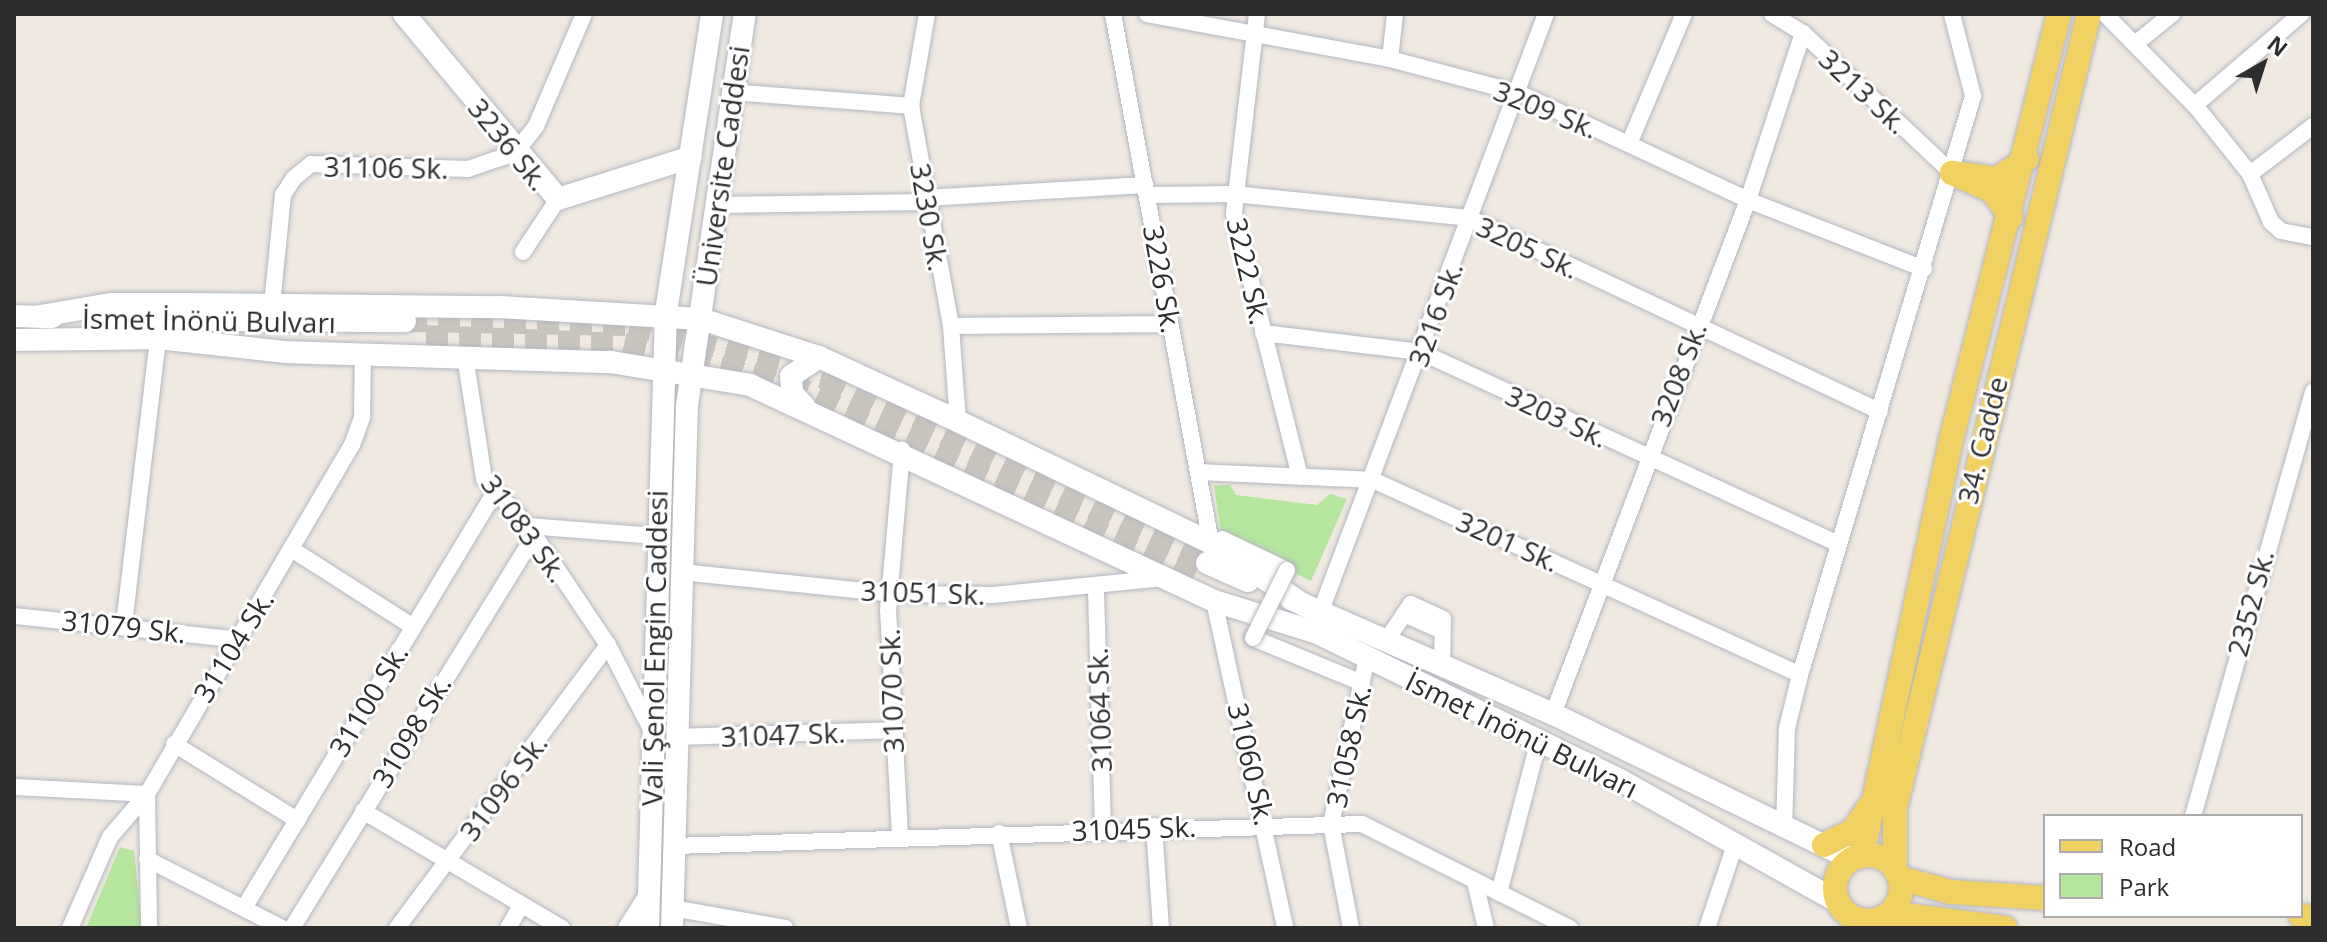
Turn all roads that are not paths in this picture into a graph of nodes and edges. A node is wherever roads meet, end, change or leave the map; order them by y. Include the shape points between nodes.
1 (404, 14) edge
2 (584, 14) edge
3 (712, 14) edge
4 (745, 14) edge
5 (927, 14) edge
6 (1113, 14) edge
7 (1147, 14) edge
8 (1257, 14) edge
9 (1395, 14) edge
10 (1546, 14) edge
11 (1684, 14) edge
12 (1772, 14) edge
13 (1952, 14) edge
14 (2059, 14) edge
15 (2089, 14) edge
16 (2105, 14) edge
17 (2172, 14) edge
18 (2301, 14) edge
19 (1803, 33) junction
20 (1253, 35) junction
21 (2135, 44) junction
22 (1390, 59) junction
23 (730, 92) junction
24 (1519, 93) junction
25 (2195, 105) junction
26 (911, 106) junction
27 (2313, 126) edge
28 (1629, 144) junction
29 (515, 153) junction
30 (691, 157) junction
31 (2027, 159) junction
32 (1952, 173) junction
33 (2250, 174) junction
34 (1995, 185) junction
35 (1147, 190) junction
36 (1234, 194) junction
37 (558, 199) junction
38 (925, 200) junction
39 (1748, 200) junction
40 (714, 205) junction
41 (2011, 217) junction
42 (1469, 218) junction
43 (2313, 237) edge
44 (523, 252) dead end
45 (1924, 269) junction
46 (272, 305) junction
47 (666, 312) junction
48 (14, 316) edge
49 (40, 316) junction
50 (701, 319) junction
51 (1170, 324) junction
52 (1696, 325) junction
53 (951, 326) junction
54 (1263, 333) junction
55 (158, 338) junction
56 (14, 340) edge
57 (1421, 352) junction
58 (363, 354) junction
59 (465, 356) junction
60 (819, 357) junction
61 (662, 369) junction
62 (694, 372) junction
63 (2313, 392) edge
64 (804, 406) junction
65 (1880, 411) junction
66 (958, 421) junction
67 (902, 450) junction
68 (1647, 458) junction
69 (1200, 472) junction
70 (1300, 477) junction
71 (1373, 480) junction
72 (494, 493) junction
73 (531, 531) junction
74 (656, 536) junction
75 (1839, 544) junction
76 (293, 550) junction
77 (1210, 556) junction
78 (681, 572) junction
79 (1164, 578) junction
80 (1599, 583) junction
81 (1096, 591) junction
82 (894, 594) junction
83 (1214, 601) junction
84 (14, 616) edge
85 (1314, 617) junction
86 (124, 624) junction
87 (412, 626) junction
88 (234, 639) junction
89 (1386, 641) junction
90 (608, 645) junction
91 (1367, 657) junction
92 (1442, 665) junction
93 (1800, 675) junction
94 (1362, 683) junction
95 (1553, 714) junction
96 (650, 727) junction
97 (892, 730) junction
98 (675, 737) junction
99 (1538, 743) junction
100 (174, 744) junction
101 (14, 787) edge
102 (147, 794) junction
103 (1876, 798) junction
104 (363, 811) junction
105 (2194, 814) edge
106 (297, 820) junction
107 (1331, 824) junction
108 (1266, 825) junction
109 (1154, 826) junction
110 (1103, 829) junction
111 (1784, 829) junction
112 (999, 833) junction
113 (900, 837) junction
114 (1735, 845) junction
115 (1824, 845) junction
116 (673, 846) junction
117 (1857, 857) junction
118 (147, 859) junction
119 (448, 860) junction
120 (1897, 873) junction
121 (1475, 882) junction
122 (649, 891) junction
123 (1499, 893) junction
124 (2043, 898) edge
125 (520, 907) junction
126 (244, 908) junction
127 (1845, 915) edge
128 (672, 918) edge
129 (1883, 920) edge
130 (70, 928) edge
131 (149, 928) edge
132 (282, 928) edge
133 (292, 928) edge
134 (397, 928) edge
135 (508, 928) edge
136 (562, 928) edge
137 (626, 928) edge
138 (648, 928) edge
139 (785, 928) edge
140 (1019, 928) edge
141 (1161, 928) edge
142 (1285, 928) edge
143 (1351, 928) edge
144 (1486, 928) edge
145 (1570, 928) edge
146 (1707, 928) edge
147 (2005, 928) edge

1 - 29 main road, 3236 Sk.
2 - 29 street via 536,126
3 - 30 main road, Üniversite Caddesi
4 - 23 main road, Üniversite Caddesi
5 - 26 street, 3230 Sk.
6 - 35 street, 3226 Sk.
7 - 20 street, 3209 Sk.
8 - 20 street, 3222 Sk.
9 - 22 street
10 - 24 street, 3216 Sk.
11 - 28 street
12 - 19 street, 3213 Sk.
13 - 32 street via 1973,96
14 - 31 main road, 34. Cadde
15 - 120 main road, 34. Cadde via 1895,808
16 - 21 street
17 - 21 street
18 - 25 street
19 - 32 street, 3213 Sk.
19 - 39 street, 3208 Sk.
20 - 22 street, 3209 Sk.
20 - 36 street, 3222 Sk.
21 - 25 street
22 - 24 street, 3209 Sk.
23 - 26 street
23 - 40 main road, Üniversite Caddesi
24 - 28 street, 3209 Sk.
24 - 42 street, 3216 Sk.
25 - 33 street
26 - 38 street, 3230 Sk.
27 - 33 street
28 - 39 street, 3209 Sk.
29 - 37 main road, 3236 Sk.
29 - 46 street, 31106 Sk. via 468,169 311,164 283,195
30 - 37 main road, 3236 Sk.
30 - 47 main road, Üniversite Caddesi
31 - 34 main road
31 - 41 main road, 34. Cadde
32 - 34 main road
32 - 45 street
33 - 43 street via 2271,222
34 - 41 main road
35 - 36 street, 3205 Sk.
35 - 38 street, 3205 Sk.
35 - 51 street, 3226 Sk.
36 - 42 street, 3205 Sk.
36 - 54 street, 3222 Sk.
37 - 44 street
38 - 40 street, 3205 Sk.
38 - 53 street, 3230 Sk.
39 - 45 street, 3209 Sk.
39 - 52 street, 3208 Sk.
40 - 50 main road, Üniversite Caddesi
41 - 103 main road, 34. Cadde via 1953,433
42 - 52 street, 3205 Sk.
42 - 57 street, 3216 Sk.
45 - 65 street
46 - 47 main road
46 - 49 main road via 112,304
47 - 50 main road
47 - 61 main road, Üniversite Caddesi
48 - 49 main road, İsmet İnönü Bulvarı
49 - 55 main road, İsmet İnönü Bulvarı via 404,328
50 - 60 main road
50 - 62 main road, Üniversite Caddesi
51 - 53 street
51 - 69 street, 3226 Sk.
52 - 65 street, 3205 Sk.
52 - 68 street, 3208 Sk.
53 - 66 street, 3230 Sk.
54 - 57 street, 3203 Sk.
54 - 70 street, 3222 Sk.
55 - 56 main road, İsmet İnönü Bulvarı
55 - 58 main road
55 - 86 street
57 - 68 street, 3203 Sk.
57 - 71 street, 3216 Sk.
58 - 59 main road
58 - 76 street, 31104 Sk. via 362,417
59 - 61 main road
59 - 72 street, 31083 Sk. via 476,454
60 - 64 main road via 791,376 792,393
60 - 66 main road
61 - 62 main road
61 - 74 main road, Vali Şenol Engin Caddesi
62 - 64 main road
62 - 78 main road, Vali Şenol Engin Caddesi
63 - 105 street, 2352 Sk.
64 - 67 main road
65 - 75 street
66 - 77 main road
67 - 79 main road
67 - 82 street, 31070 Sk.
68 - 75 street, 3203 Sk.
68 - 80 street, 3208 Sk.
69 - 70 street, 3201 Sk.
69 - 77 street, 3226 Sk.
70 - 71 street, 3201 Sk.
71 - 80 street, 3201 Sk.
71 - 85 street, 3216 Sk.
72 - 73 street, 31083 Sk.
72 - 87 street, 31100 Sk.
73 - 74 street
73 - 90 street, 31083 Sk.
73 - 104 street, 31098 Sk.
74 - 96 main road, Vali Şenol Engin Caddesi
75 - 93 street
76 - 87 street
76 - 88 street, 31104 Sk.
77 - 85 main road, İsmet İnönü Bulvarı
77 - 85 main road, İsmet İnönü Bulvarı
77 - 94 street, bridge via 1287,570 1253,638
78 - 82 street, 31051 Sk.
78 - 98 main road, Vali Şenol Engin Caddesi
79 - 81 street, 31051 Sk.
79 - 83 main road
80 - 93 street, 3201 Sk.
80 - 95 street, 3208 Sk.
81 - 82 street, 31051 Sk.
81 - 110 street, 31064 Sk.
82 - 97 street, 31070 Sk. via 888,611
83 - 85 main road
83 - 108 street, 31060 Sk.
84 - 86 street, 31079 Sk.
85 - 89 main road, İsmet İnönü Bulvarı
85 - 91 main road, İsmet İnönü Bulvarı
86 - 88 street, 31079 Sk.
87 - 106 street, 31100 Sk.
88 - 100 street, 31104 Sk.
89 - 92 main road, İsmet İnönü Bulvarı
89 - 92 street via 1404,614 1440,630
90 - 96 street, 31083 Sk.
90 - 119 street, 31096 Sk.
91 - 94 street, 31058 Sk.
91 - 99 main road, İsmet İnönü Bulvarı
92 - 95 main road, İsmet İnönü Bulvarı
93 - 111 street via 1787,728
94 - 107 street, 31058 Sk.
95 - 111 main road, İsmet İnönü Bulvarı
96 - 122 main road, Vali Şenol Engin Caddesi
97 - 98 street, 31047 Sk.
97 - 113 street, 31070 Sk.
98 - 116 main road, Vali Şenol Engin Caddesi
99 - 114 main road, İsmet İnönü Bulvarı
99 - 123 street
100 - 102 street, 31104 Sk.
100 - 106 street
101 - 102 street
102 - 118 street
102 - 130 street, 31104 Sk. via 110,837
103 - 115 main road via 1853,831
103 - 117 main road, 34. Cadde
104 - 119 street
104 - 133 street, 31098 Sk.
106 - 126 street, 31100 Sk.
107 - 108 street, 31045 Sk.
107 - 121 street, 31045 Sk. via 1362,824
107 - 143 street, 31058 Sk.
108 - 109 street, 31045 Sk.
108 - 142 street, 31060 Sk.
109 - 110 street, 31045 Sk.
109 - 141 street
110 - 112 street, 31045 Sk.
111 - 115 main road, İsmet İnönü Bulvarı
112 - 113 street, 31045 Sk.
112 - 140 street
113 - 116 street, 31045 Sk.
114 - 127 main road, İsmet İnönü Bulvarı
114 - 146 street
115 - 117 main road, İsmet İnönü Bulvarı
116 - 128 main road, Vali Şenol Engin Caddesi
117 - 120 main road
117 - 127 main road, 34. Cadde via 1836,879
118 - 126 street
118 - 131 street
119 - 125 street
119 - 134 street, 31096 Sk.
120 - 124 main road via 1951,892
120 - 129 main road, 34. Cadde
121 - 123 street, 31045 Sk.
121 - 144 street
122 - 137 street
122 - 138 main road, Vali Şenol Engin Caddesi
123 - 145 street, 31045 Sk.
125 - 135 street
125 - 136 street
126 - 132 street
127 - 129 main road
128 - 139 street
129 - 147 main road

